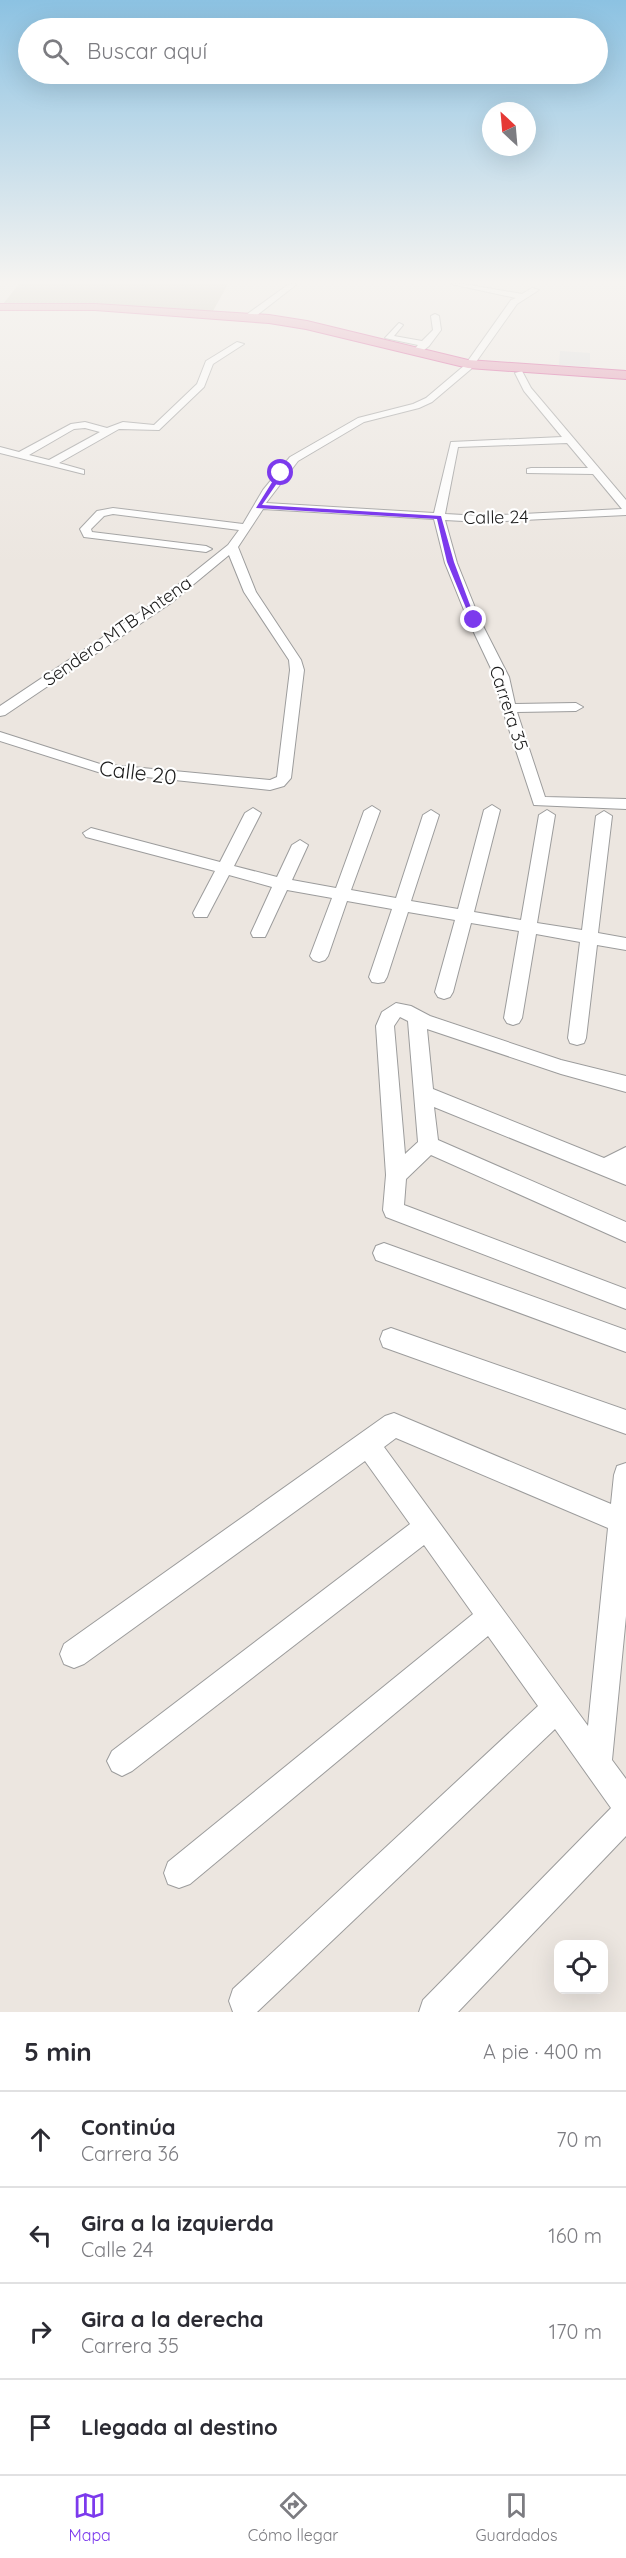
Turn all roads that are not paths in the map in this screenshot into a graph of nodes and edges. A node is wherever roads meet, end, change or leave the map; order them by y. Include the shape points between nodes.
1 (204, 378) edge
2 (454, 378) edge
3 (521, 378) edge
4 (108, 431) junction
5 (571, 440) junction
6 (0, 450) edge
7 (20, 456) junction
8 (50, 464) junction
9 (531, 471) dead end
10 (596, 471) junction
11 (80, 472) dead end
12 (258, 507) junction
13 (626, 507) edge
14 (626, 512) edge
15 (439, 517) junction
16 (246, 528) junction
17 (232, 547) junction
18 (206, 549) dead end
19 (576, 707) dead end
20 (509, 708) junction
21 (0, 712) edge
22 (0, 736) edge
23 (626, 804) edge
24 (543, 808) junction
25 (492, 810) dead end
26 (372, 811) dead end
27 (253, 813) dead end
28 (432, 815) dead end
29 (604, 816) dead end
30 (91, 833) dead end
31 (300, 845) dead end
32 (224, 869) junction
33 (282, 884) junction
34 (342, 893) junction
35 (402, 903) junction
36 (201, 913) dead end
37 (464, 915) junction
38 (528, 927) junction
39 (259, 933) dead end
40 (589, 937) junction
41 (626, 944) edge
42 (319, 956) dead end
43 (378, 977) dead end
44 (444, 992) dead end
45 (417, 1017) junction
46 (513, 1018) dead end
47 (577, 1038) dead end
48 (626, 1084) edge
49 (424, 1094) junction
50 (428, 1145) junction
51 (626, 1156) edge
52 (606, 1167) junction
53 (396, 1175) junction
54 (626, 1176) edge
55 (626, 1232) edge
56 (384, 1253) dead end
57 (626, 1299) edge
58 (391, 1339) dead end
59 (626, 1341) edge
60 (626, 1422) edge
61 (368, 1445) junction
62 (626, 1475) edge
63 (621, 1521) junction
64 (427, 1527) junction
65 (622, 1555) edge
66 (491, 1616) junction
67 (74, 1654) dead end
68 (557, 1708) junction
69 (122, 1761) dead end
70 (597, 1764) junction
71 (626, 1804) edge
72 (626, 1814) edge
73 (178, 1873) dead end
74 (245, 2001) dead end
75 (435, 2012) edge

1 - 4 street via 201,386 156,428 123,425
2 - 12 street, Sendero MTB Antena via 429,400 361,420 294,459
3 - 5 street
4 - 7 street via 84,425 71,427
4 - 8 street
5 - 10 street
5 - 15 street, Carrera 35 via 454,444
6 - 7 street
7 - 8 street
8 - 11 street
9 - 10 street
10 - 13 street
12 - 15 street, Calle 24
12 - 16 street, Sendero MTB Antena
14 - 15 street, Calle 24 via 482,519
15 - 20 street, Carrera 35 via 451,562 502,677
16 - 17 street, Sendero MTB Antena
16 - 18 street via 113,511 101,513 85,530 88,535
17 - 21 street, Sendero MTB Antena via 167,600
17 - 22 street, Calle 20 via 250,592 295,660 297,670 284,778 279,783 98,768
19 - 20 street
20 - 24 street, Carrera 35
23 - 24 street
24 - 38 street
25 - 37 street
26 - 34 street
27 - 32 street
28 - 35 street
29 - 40 street
30 - 32 street
31 - 33 street
32 - 33 street
32 - 36 street
33 - 34 street
33 - 39 street
34 - 35 street
34 - 42 street
35 - 37 street
35 - 43 street
37 - 38 street
37 - 44 street
38 - 40 street
38 - 46 street
40 - 41 street
40 - 47 street
45 - 48 street via 561,1067
45 - 49 street
45 - 53 street via 396,1010 387,1017 385,1026
49 - 50 street
49 - 52 street
50 - 53 street
50 - 55 street
51 - 52 street
52 - 54 street
53 - 57 street via 393,1210
56 - 59 street
58 - 60 street
61 - 63 street via 394,1425
61 - 64 street
61 - 67 street
62 - 63 street
63 - 65 street
64 - 66 street
64 - 69 street
65 - 70 street
66 - 68 street
66 - 73 street
68 - 70 street
68 - 74 street
70 - 71 street
72 - 75 street

